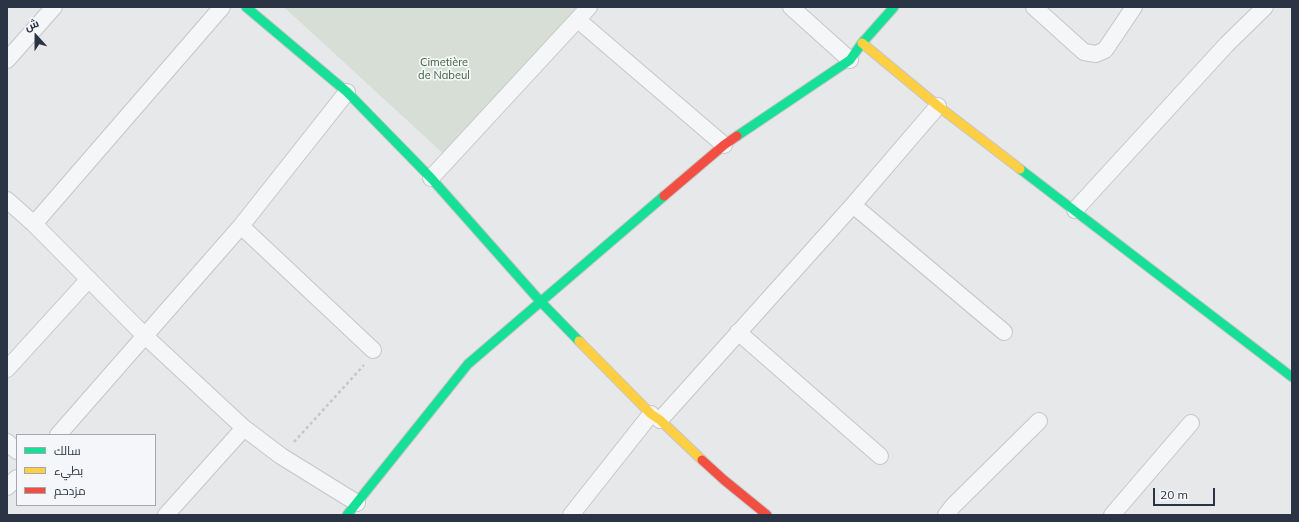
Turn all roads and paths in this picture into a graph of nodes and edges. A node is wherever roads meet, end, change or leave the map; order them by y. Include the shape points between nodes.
1 (54, 7) edge
2 (222, 7) edge
3 (246, 7) edge
4 (589, 7) edge
5 (791, 7) edge
6 (894, 7) edge
7 (1034, 7) edge
8 (1134, 7) edge
9 (1265, 7) edge
10 (578, 20) junction
11 (862, 44) junction
12 (7, 60) edge
13 (850, 60) junction
14 (347, 92) junction
15 (938, 106) junction
16 (724, 144) junction
17 (430, 178) junction
18 (7, 200) edge
19 (853, 205) junction
20 (1075, 210) junction
21 (34, 224) junction
22 (241, 226) junction
23 (89, 279) junction
24 (540, 300) junction
25 (738, 332) junction
26 (1004, 332) dead end
27 (145, 336) junction
28 (373, 350) joint
29 (7, 369) edge
30 (1290, 372) edge
31 (656, 417) junction
32 (1039, 421) dead end
33 (1191, 423) dead end
34 (244, 428) junction
35 (59, 434) edge
36 (7, 442) edge
37 (16, 450) edge
38 (281, 456) junction
39 (880, 456) dead end
40 (16, 479) edge
41 (7, 488) edge
42 (352, 509) edge
43 (166, 515) edge
44 (571, 515) edge
45 (767, 515) edge
46 (946, 515) edge
47 (1112, 515) edge

1 - 12 street
2 - 21 street
3 - 14 street
4 - 10 street
5 - 13 street
6 - 11 street
7 - 8 street via 1084,52 1096,54 1105,50
9 - 20 street via 1227,44
10 - 16 street
10 - 17 street
11 - 13 street
11 - 15 street
13 - 16 street
14 - 17 street
14 - 22 street
15 - 19 street
15 - 20 street
16 - 24 street
17 - 24 street
18 - 21 street
19 - 25 street
19 - 26 street
20 - 30 street
21 - 23 street
22 - 27 street
22 - 28 street
23 - 27 street
23 - 29 street
24 - 31 street
24 - 42 street via 468,364
25 - 31 street
25 - 39 street
27 - 34 street
27 - 35 street
28 - 38 path via 368,360
31 - 44 street
31 - 45 street via 724,480
32 - 46 street
33 - 47 street
34 - 38 street
34 - 43 street
36 - 37 street
38 - 42 street
40 - 41 street

